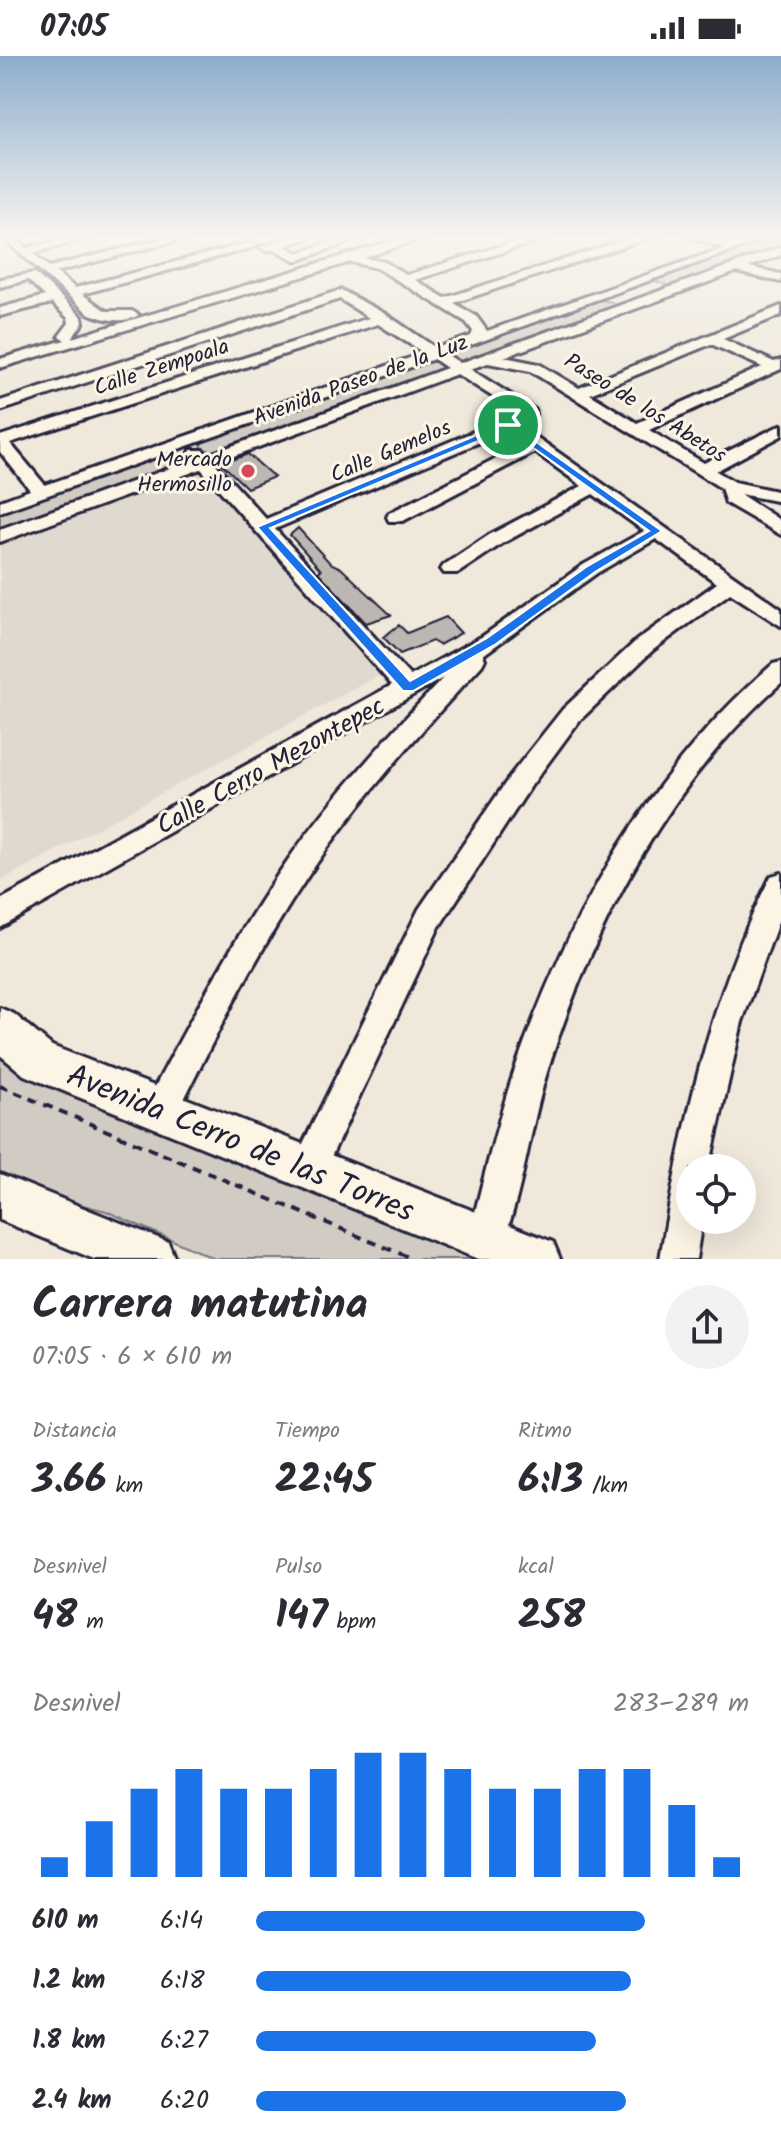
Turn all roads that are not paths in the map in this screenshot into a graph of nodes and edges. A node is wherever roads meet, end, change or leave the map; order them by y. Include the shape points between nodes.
1 (50, 292) edge
2 (75, 292) edge
3 (219, 292) edge
4 (427, 292) edge
5 (475, 292) edge
6 (611, 292) edge
7 (668, 292) edge
8 (72, 293) joint
9 (54, 298) junction
10 (198, 298) junction
11 (591, 299) junction
12 (444, 302) junction
13 (93, 310) junction
14 (781, 310) edge
15 (617, 311) junction
16 (0, 312) edge
17 (132, 315) junction
18 (75, 317) junction
19 (382, 318) junction
20 (471, 319) junction
21 (519, 326) junction
22 (66, 336) junction
23 (712, 339) junction
24 (476, 341) junction
25 (528, 344) junction
26 (121, 346) junction
27 (438, 353) junction
28 (2, 359) edge
29 (486, 359) junction
30 (778, 365) edge
31 (534, 367) junction
32 (462, 368) junction
33 (577, 394) junction
34 (0, 406) edge
35 (508, 425) junction
36 (635, 430) junction
37 (781, 430) edge
38 (0, 441) edge
39 (183, 441) junction
40 (535, 445) junction
41 (205, 461) junction
42 (702, 471) junction
43 (594, 486) junction
44 (729, 486) junction
45 (42, 493) junction
46 (781, 497) edge
47 (0, 507) edge
48 (396, 517) dead end
49 (263, 527) junction
50 (781, 529) edge
51 (657, 531) junction
52 (0, 536) edge
53 (451, 569) dead end
54 (730, 583) junction
55 (781, 619) edge
56 (491, 641) junction
57 (781, 670) edge
58 (408, 688) junction
59 (781, 885) edge
60 (0, 915) edge
61 (0, 1028) edge
62 (161, 1110) junction
63 (694, 1154) edge
64 (308, 1168) junction
65 (0, 1197) edge
66 (682, 1234) edge
67 (486, 1239) junction
68 (151, 1259) edge
69 (536, 1259) edge
70 (678, 1259) edge

1 - 9 street
2 - 8 street
3 - 10 street
4 - 12 street
5 - 12 street
6 - 11 street, Avenida Paseo de la Luz
7 - 15 street, Avenida Paseo de la Luz
8 - 13 street
9 - 16 street
9 - 18 street
10 - 17 street
10 - 26 street
11 - 15 street via 615,300 621,306
11 - 21 street, Avenida Paseo de la Luz
12 - 20 street
13 - 17 street
13 - 18 street
14 - 23 street
15 - 25 street, Avenida Paseo de la Luz
17 - 22 street
18 - 22 street
19 - 26 street via 341,294
19 - 27 street
19 - 38 street, Calle Zempoala
20 - 21 street
20 - 24 street via 480,331
21 - 24 street, Avenida Paseo de la Luz
22 - 28 street
23 - 30 street
23 - 33 street
24 - 27 street, Avenida Paseo de la Luz
25 - 29 street, Avenida Paseo de la Luz
25 - 31 street, Paseo de los Abetos via 526,356
26 - 28 street
26 - 34 street
27 - 32 street
27 - 39 street, Avenida Paseo de la Luz
29 - 31 street, Paseo de los Abetos
29 - 32 street, Avenida Paseo de la Luz
30 - 36 street
31 - 33 street, Paseo de los Abetos
32 - 35 street, Calle Gemelos via 527,410 526,417
32 - 41 street, Avenida Paseo de la Luz
33 - 36 street, Paseo de los Abetos
35 - 40 street
35 - 49 street, Calle Gemelos
36 - 42 street, Paseo de los Abetos
37 - 42 street
38 - 45 street
39 - 41 street
39 - 45 street, Avenida Paseo de la Luz
40 - 43 street
40 - 48 street
41 - 49 street
41 - 52 street, Avenida Paseo de la Luz
42 - 44 street, Paseo de los Abetos
43 - 51 street
43 - 53 street
44 - 46 street, Paseo de los Abetos
44 - 50 street via 732,499
45 - 47 street, Avenida Paseo de la Luz
49 - 58 street
51 - 54 street
51 - 56 street, Calle Cerro Mezontepec via 590,569
54 - 55 street
54 - 64 street via 645,645 571,715 522,779 429,918
56 - 58 street, Calle Cerro Mezontepec
56 - 62 street via 390,748 321,836 225,985
57 - 67 street via 731,715 684,771 637,841 575,959 532,1068
58 - 60 street, Calle Cerro Mezontepec
59 - 63 street via 731,1010
61 - 62 main road, Avenida Cerro de las Torres via 38,1061
62 - 64 main road, Avenida Cerro de las Torres
64 - 67 main road, Avenida Cerro de las Torres
65 - 68 main road
66 - 70 street
67 - 69 main road, Avenida Cerro de las Torres

